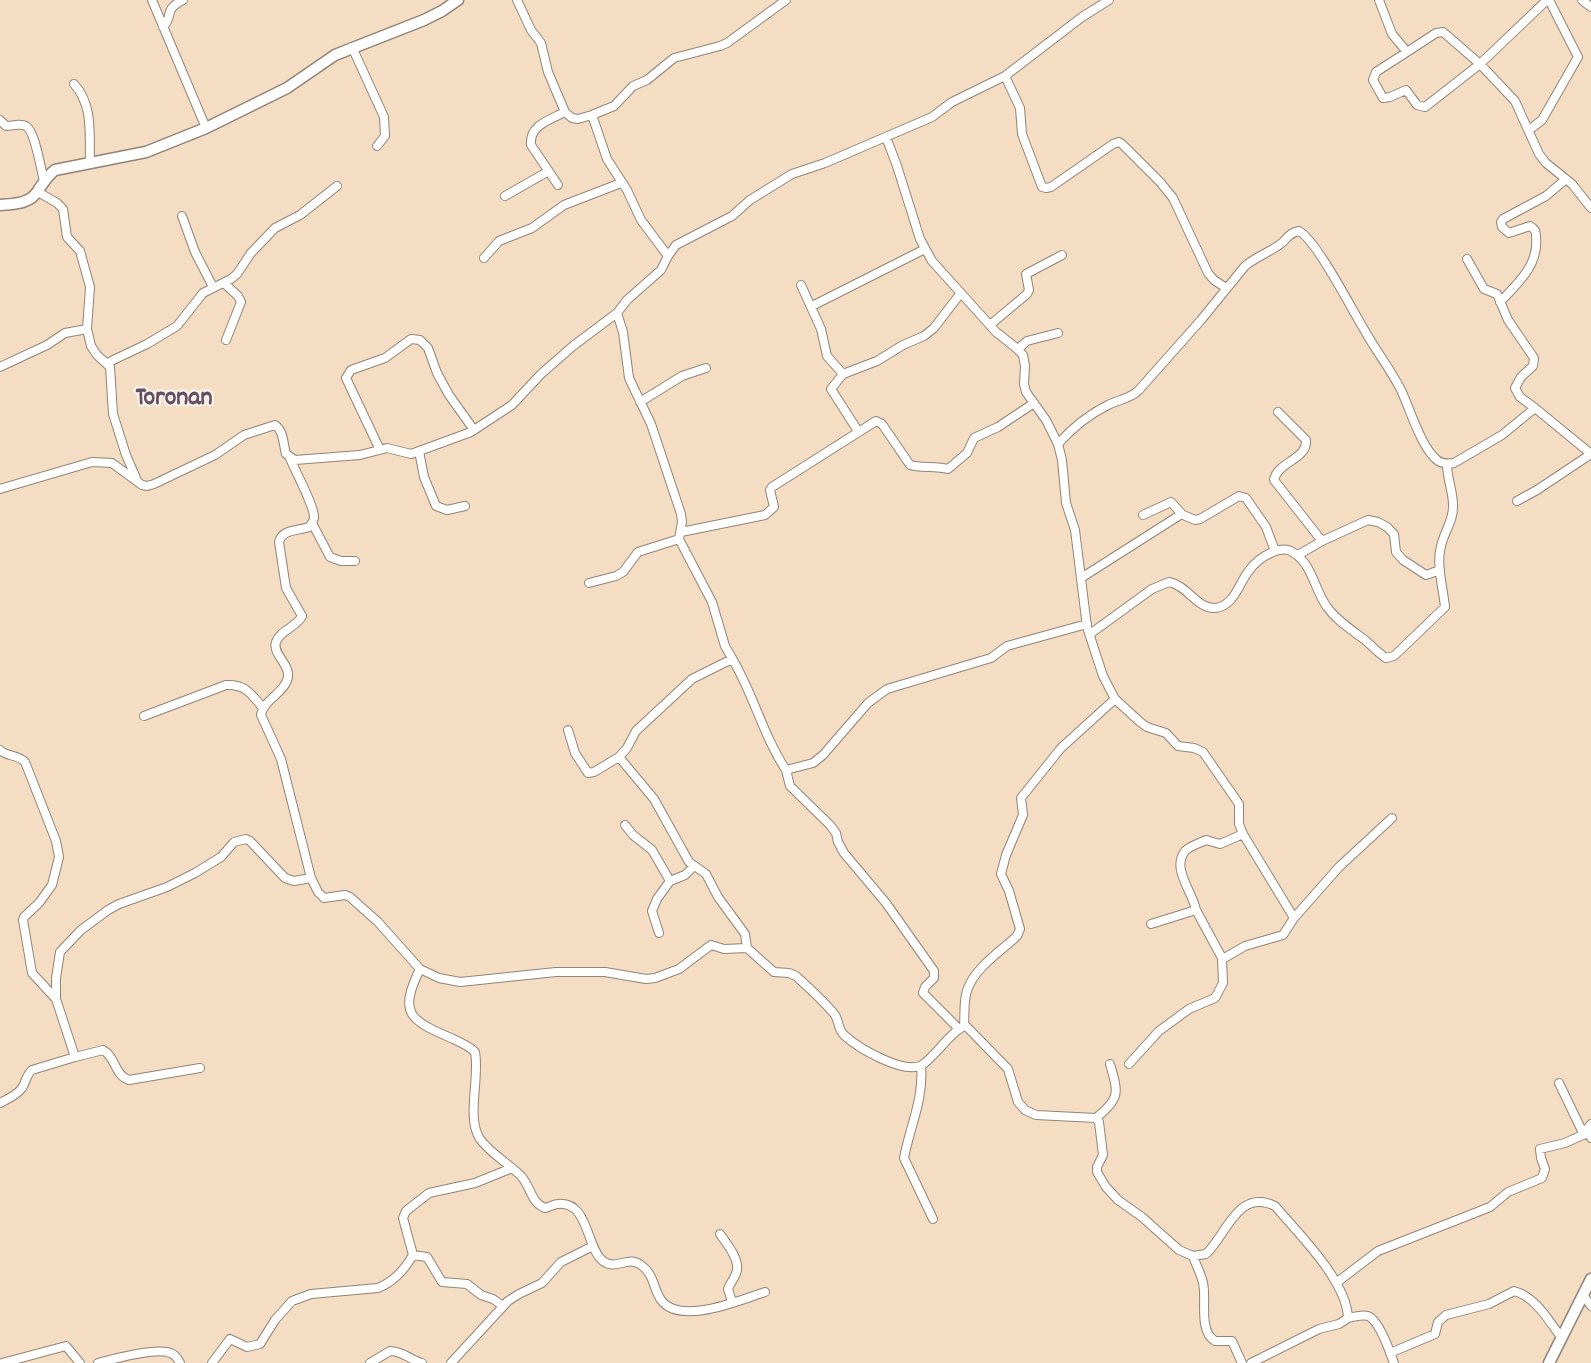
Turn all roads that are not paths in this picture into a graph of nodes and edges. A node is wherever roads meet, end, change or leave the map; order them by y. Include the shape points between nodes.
1 (152, 0) edge
2 (183, 0) edge
3 (458, 0) edge
4 (517, 0) edge
5 (786, 0) edge
6 (1109, 0) edge
7 (1379, 0) edge
8 (1548, 0) edge
9 (1582, 0) edge
10 (1591, 7) edge
11 (164, 27) junction
12 (352, 47) junction
13 (1407, 52) junction
14 (1480, 64) junction
15 (1005, 76) junction
16 (74, 84) dead end
17 (565, 112) junction
18 (592, 115) junction
19 (0, 120) edge
20 (206, 128) junction
21 (1529, 130) junction
22 (886, 137) junction
23 (377, 146) dead end
24 (90, 164) junction
25 (547, 172) junction
26 (1566, 179) junction
27 (44, 181) junction
28 (621, 183) junction
29 (558, 185) dead end
30 (337, 186) dead end
31 (38, 192) junction
32 (505, 196) dead end
33 (0, 205) edge
34 (1591, 208) edge
35 (182, 216) dead end
36 (925, 249) junction
37 (1062, 255) dead end
38 (668, 256) junction
39 (484, 258) dead end
40 (1467, 259) dead end
41 (224, 283) junction
42 (801, 285) dead end
43 (213, 287) junction
44 (1226, 288) junction
45 (960, 294) junction
46 (1500, 302) junction
47 (812, 306) junction
48 (617, 313) junction
49 (990, 326) junction
50 (87, 329) junction
51 (1058, 333) dead end
52 (226, 340) dead end
53 (1018, 349) junction
54 (107, 363) junction
55 (0, 368) edge
56 (706, 368) dead end
57 (843, 374) junction
58 (640, 402) junction
59 (1034, 403) junction
60 (1535, 408) junction
61 (1278, 411) dead end
62 (474, 430) junction
63 (858, 431) junction
64 (1058, 444) junction
65 (380, 450) junction
66 (419, 451) junction
67 (1591, 454) edge
68 (290, 458) junction
69 (1447, 464) junction
70 (138, 482) junction
71 (0, 489) edge
72 (1517, 501) dead end
73 (465, 506) dead end
74 (1181, 514) junction
75 (1143, 515) dead end
76 (312, 523) junction
77 (680, 536) junction
78 (1322, 541) junction
79 (1275, 551) junction
80 (1298, 555) junction
81 (355, 561) dead end
82 (1440, 570) junction
83 (1081, 578) junction
84 (590, 582) dead end
85 (1087, 624) junction
86 (1090, 634) junction
87 (734, 660) junction
88 (1115, 699) junction
89 (263, 708) junction
90 (144, 716) dead end
91 (568, 730) dead end
92 (0, 750) edge
93 (619, 758) junction
94 (786, 770) junction
95 (1392, 818) dead end
96 (625, 825) dead end
97 (1243, 834) junction
98 (694, 867) junction
99 (311, 878) junction
100 (670, 881) junction
101 (1196, 910) junction
102 (1294, 918) junction
103 (1151, 924) dead end
104 (659, 933) dead end
105 (747, 948) junction
106 (1222, 958) junction
107 (420, 969) junction
108 (56, 999) junction
109 (961, 1027) junction
110 (75, 1057) junction
111 (1110, 1064) dead end
112 (1129, 1064) dead end
113 (921, 1066) junction
114 (200, 1068) dead end
115 (1559, 1083) dead end
116 (0, 1103) edge
117 (1096, 1118) junction
118 (1589, 1132) edge
119 (512, 1168) junction
120 (933, 1218) dead end
121 (720, 1234) dead end
122 (593, 1246) junction
123 (413, 1255) junction
124 (1193, 1256) junction
125 (1591, 1279) edge
126 (1336, 1283) junction
127 (765, 1292) dead end
128 (1583, 1295) junction
129 (732, 1302) junction
130 (1591, 1305) edge
131 (503, 1306) junction
132 (1348, 1318) junction
133 (1561, 1337) junction
134 (1390, 1353) junction
135 (2, 1363) edge
136 (80, 1363) edge
137 (99, 1363) edge
138 (180, 1363) edge
139 (212, 1363) edge
140 (370, 1363) edge
141 (422, 1363) edge
142 (450, 1363) edge
143 (1242, 1363) edge
144 (1251, 1363) edge
145 (1394, 1363) edge
146 (1550, 1363) edge

1 - 11 street
2 - 11 street via 171,7
3 - 12 street via 424,20
4 - 17 street via 541,43
5 - 18 street via 727,43 669,60 614,105
6 - 15 street
7 - 13 street via 1392,34
8 - 14 street
8 - 21 street via 1578,57 1542,120
9 - 10 street
11 - 20 street
12 - 20 street via 325,60 287,88
12 - 23 street via 384,117 385,136
13 - 14 street via 1443,32
13 - 14 street via 1376,72 1373,80 1383,98 1406,90 1421,107
14 - 21 street via 1515,101
15 - 22 street via 952,102 923,122
15 - 44 street via 1020,108 1022,134 1042,187 1051,187 1119,142 1173,198 1208,273
16 - 24 street via 88,108
17 - 18 street via 578,119
17 - 25 street via 531,131 531,145
18 - 28 street via 602,149
19 - 27 street via 6,126 28,127
20 - 24 street via 146,152
21 - 26 street via 1545,163
22 - 36 street
22 - 38 street via 792,174 732,216 676,245
24 - 27 street via 63,167
25 - 29 street
25 - 32 street
26 - 34 street
26 - 46 street via 1546,196 1501,222 1509,233 1533,227 1537,248 1523,278
27 - 31 street
28 - 38 street via 641,220
28 - 39 street via 564,205 532,228 499,241
30 - 41 street via 275,228 237,274
31 - 33 street via 19,204
31 - 50 street via 63,209 67,237 84,262 90,287
35 - 43 street
36 - 45 street
36 - 47 street
37 - 49 street via 1026,274 1027,294
38 - 48 street via 661,270
40 - 46 street via 1484,289 1496,292
41 - 43 street
41 - 52 street via 241,302
42 - 47 street
43 - 54 street via 203,293 177,326
44 - 64 street via 1138,392 1089,416
44 - 69 street via 1245,266 1293,232 1305,235 1400,388 1434,456
45 - 49 street
45 - 57 street via 924,336
46 - 60 street via 1534,358 1533,366 1515,388
47 - 57 street via 825,339 827,357
48 - 58 street via 629,378
48 - 62 street via 541,374 512,405
49 - 53 street
50 - 54 street via 91,346
50 - 55 street via 65,333
51 - 53 street via 1028,341
53 - 59 street via 1023,355 1026,392
54 - 70 street via 113,414
56 - 58 street via 682,376
57 - 63 street via 831,389
58 - 77 street via 662,452 681,513
59 - 63 street via 974,438 967,453 948,469 910,465 880,422
59 - 64 street
60 - 67 street
60 - 69 street via 1502,435
61 - 78 street via 1307,443 1305,450 1278,471 1274,480
62 - 65 street via 437,374 428,348 420,340 411,339 385,358 351,370 346,378
62 - 66 street
63 - 77 street via 772,487 774,507 765,516
64 - 83 street
65 - 66 street via 411,454
65 - 68 street via 360,455
66 - 73 street via 436,506 447,510
67 - 72 street
68 - 70 street via 275,424 244,435 215,455 154,484
68 - 76 street via 314,514
69 - 82 street via 1454,507 1441,546
70 - 71 street via 112,463 92,462
74 - 75 street via 1171,502
74 - 79 street via 1200,519 1243,496 1266,527
74 - 83 street
76 - 81 street via 330,556
76 - 89 street via 284,534 279,542 286,588 302,616 275,642 288,676
77 - 84 street via 638,552 629,567 616,576
77 - 87 street
78 - 80 street
78 - 82 street via 1368,520 1378,522 1396,537 1396,552 1403,560 1426,575
79 - 80 street via 1289,550
79 - 86 street via 1254,564 1233,597 1219,607 1200,603 1181,586 1169,582 1152,589
80 - 82 street via 1326,607 1386,658 1401,650 1445,607
83 - 85 street
85 - 86 street
85 - 94 street via 1007,646 991,658 886,689 868,703 823,755 813,763
86 - 88 street
87 - 93 street via 692,679 636,731
87 - 94 street via 766,736
88 - 97 street via 1144,725 1166,733 1178,746 1203,752 1239,804
88 - 109 street via 1061,748 1022,798 1023,815 1001,874 1020,929 970,984
89 - 90 street via 247,689 226,685
89 - 99 street via 261,715 281,759
91 - 93 street via 575,753 588,773
92 - 108 street via 25,762 59,851 52,885 23,920 32,973
93 - 98 street via 654,799
94 - 109 street via 790,786 836,833 844,853 886,903 934,971 934,978 923,993
95 - 102 street via 1339,867
96 - 100 street via 652,850
97 - 101 street via 1220,844 1206,840 1186,849 1181,873
97 - 102 street
98 - 100 street
98 - 105 street via 706,874 745,934
99 - 107 street via 324,898 350,897
99 - 108 street via 285,878 250,841 234,842 221,857 195,873 119,904 81,930 60,952
100 - 104 street via 652,911
101 - 103 street
101 - 106 street
102 - 106 street via 1283,935 1245,946
105 - 107 street via 711,945 679,969 646,979 604,972 556,972 460,982
105 - 113 street via 774,972 796,976 834,1014 843,1034 870,1054 908,1067
106 - 112 street via 1223,983 1215,998 1189,1009 1158,1030
107 - 119 street via 409,998 410,1012 422,1025 475,1052 475,1131
108 - 110 street
109 - 113 street
109 - 117 street via 1008,1069 1018,1102 1025,1110 1036,1115
110 - 114 street via 103,1050 129,1080
110 - 116 street via 32,1070 16,1095
111 - 117 street via 1118,1091 1112,1104
113 - 120 street via 920,1100 904,1158
115 - 118 street
117 - 124 street via 1103,1155 1097,1167 1099,1176 1118,1200 1167,1242
118 - 126 street via 1540,1149 1545,1169 1542,1178 1508,1192 1490,1207 1378,1251
119 - 122 street via 540,1206 559,1204 573,1208 584,1222
119 - 123 street via 475,1183 429,1194 406,1211 403,1218
121 - 129 street via 737,1265 728,1289
122 - 129 street via 606,1263 638,1262 650,1274 662,1301 676,1310 706,1310
122 - 131 street via 569,1257 542,1283 519,1293
123 - 131 street via 427,1257 442,1282 467,1284
123 - 139 street via 386,1285 311,1294 292,1301 260,1344 247,1347 230,1340
124 - 126 street via 1206,1254 1242,1208 1249,1203 1267,1202 1275,1206 1312,1249
124 - 143 street via 1204,1287 1209,1336 1215,1341 1232,1341
125 - 128 street
126 - 132 street
127 - 129 street
128 - 130 street
128 - 133 street
131 - 142 street
132 - 134 street via 1364,1315 1372,1319
132 - 144 street
133 - 134 street via 1537,1306 1514,1291 1489,1304 1446,1315 1438,1322 1435,1334
133 - 146 street
134 - 145 street
135 - 136 street via 66,1346
137 - 138 street via 131,1354 164,1351
140 - 141 street via 390,1351

